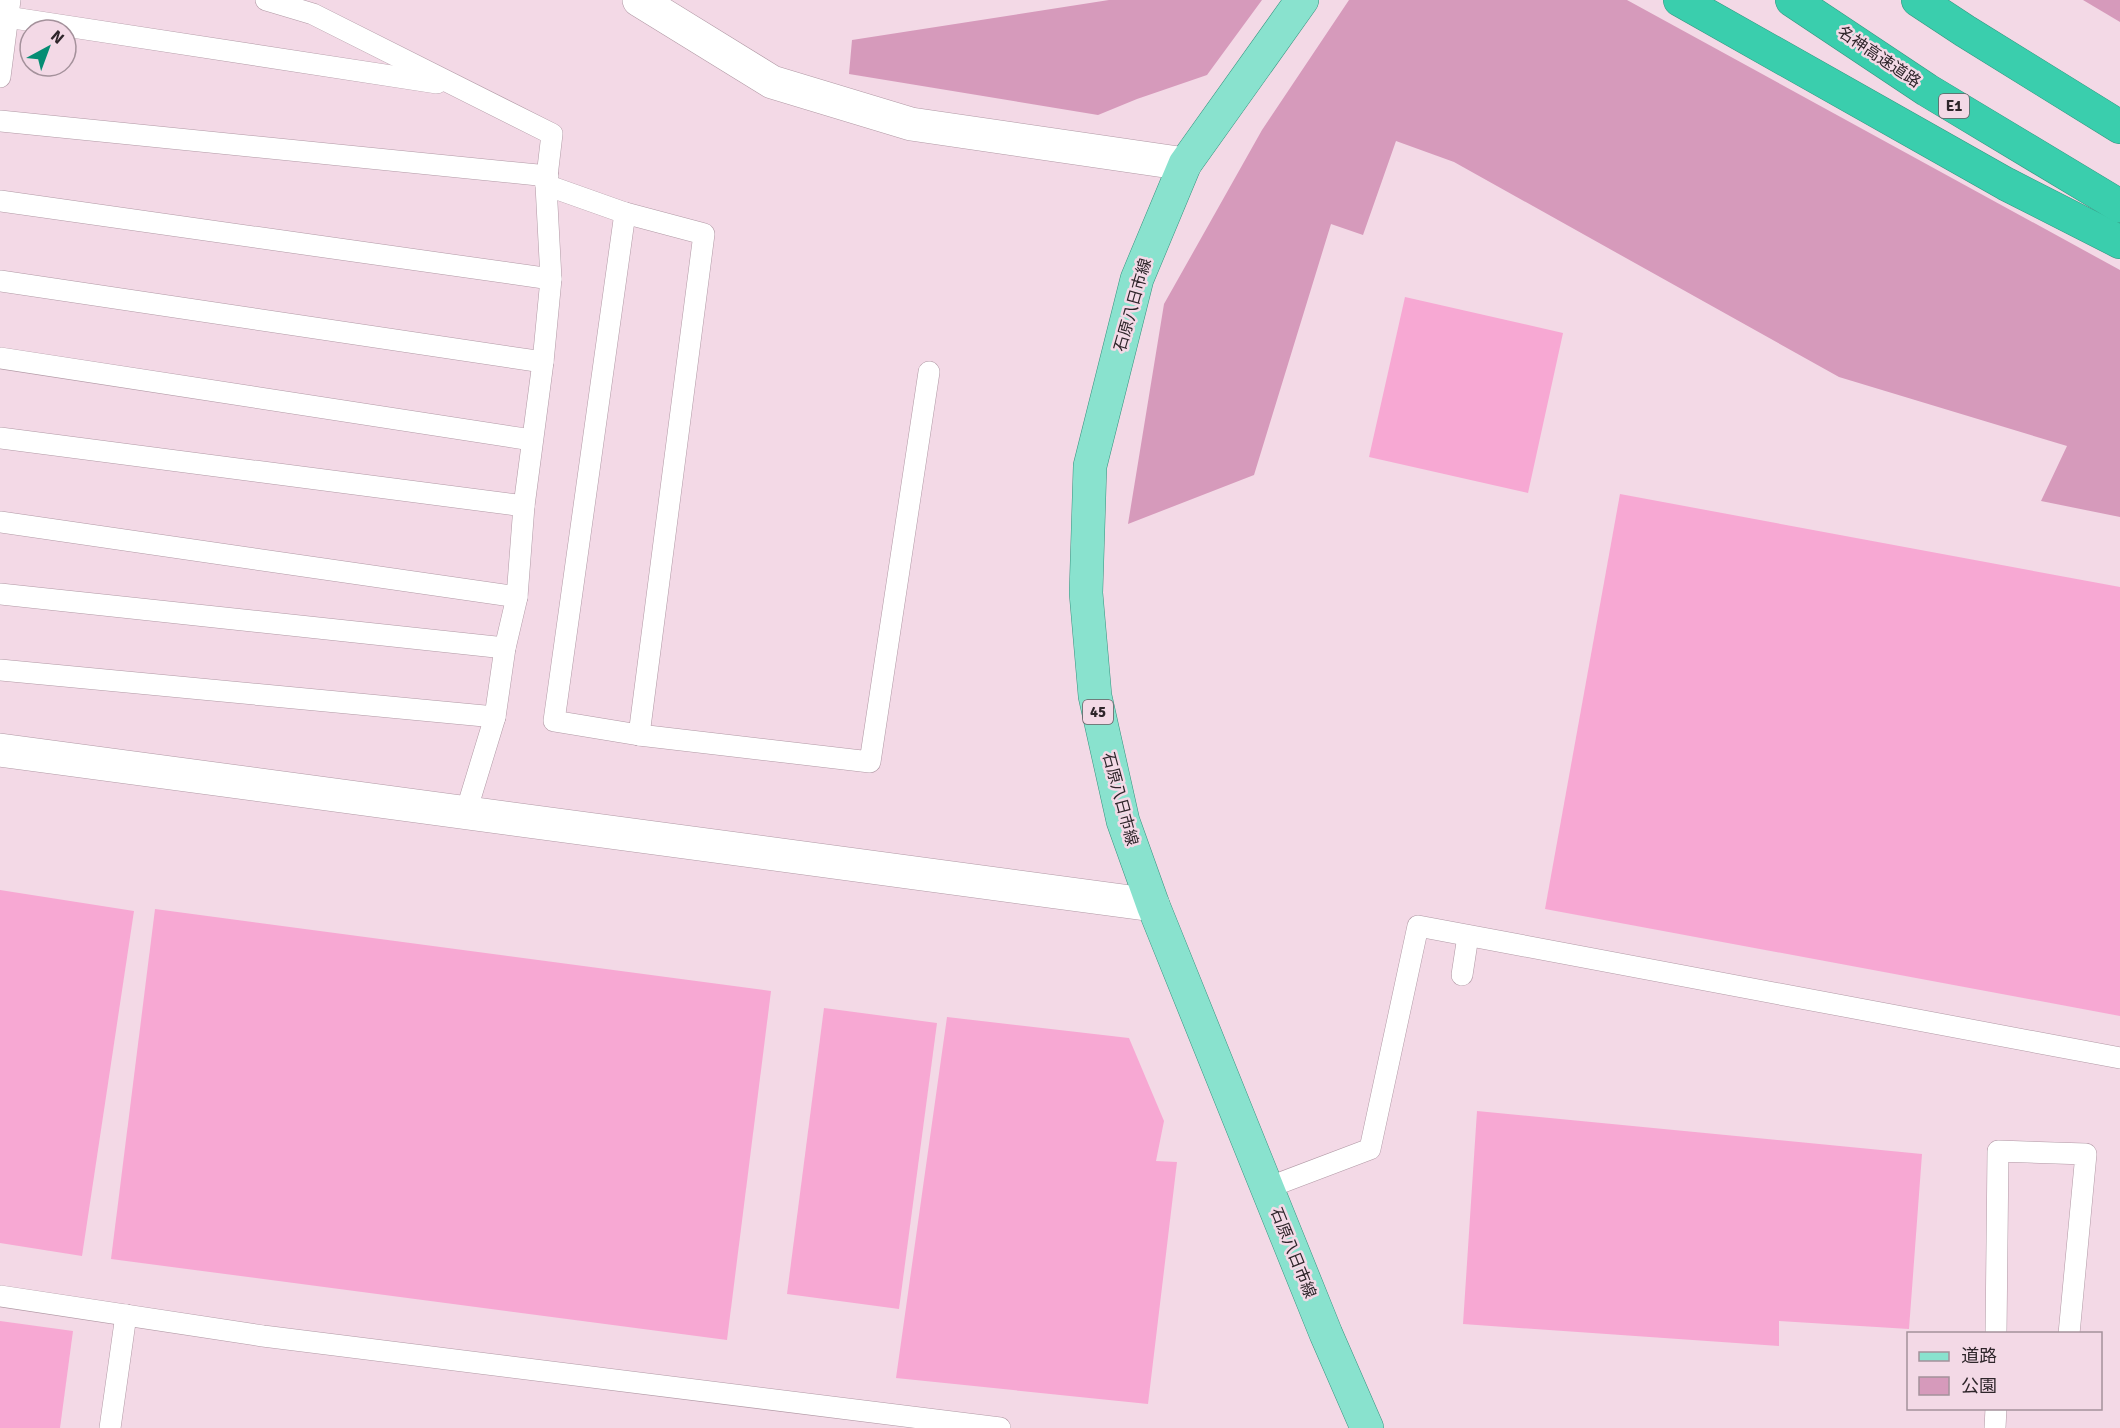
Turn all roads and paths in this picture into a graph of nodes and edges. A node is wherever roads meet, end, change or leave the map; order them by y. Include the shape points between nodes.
1 (266, 0) edge
2 (639, 0) edge
3 (1302, 0) edge
4 (1680, 0) edge
5 (1792, 0) edge
6 (1918, 0) edge
7 (9, 8) edge
8 (0, 77) edge
9 (456, 86) junction
10 (0, 121) edge
11 (2120, 127) edge
12 (1185, 164) junction
13 (547, 181) junction
14 (0, 201) edge
15 (2120, 206) edge
16 (625, 213) junction
17 (2120, 242) edge
18 (550, 279) junction
19 (0, 281) edge
20 (0, 358) edge
21 (543, 362) junction
22 (929, 372) dead end
23 (0, 438) edge
24 (532, 440) junction
25 (524, 506) junction
26 (0, 522) edge
27 (0, 594) edge
28 (517, 597) junction
29 (505, 648) junction
30 (0, 670) edge
31 (495, 717) junction
32 (639, 735) junction
33 (0, 750) edge
34 (466, 812) junction
35 (1153, 904) junction
36 (1468, 936) junction
37 (1462, 975) dead end
38 (2120, 1058) edge
39 (1267, 1188) junction
40 (0, 1296) edge
41 (126, 1315) junction
42 (1996, 1332) edge
43 (2069, 1332) edge
44 (1996, 1410) edge
45 (110, 1428) edge
46 (1000, 1428) edge
47 (1367, 1428) edge
48 (1995, 1428) edge

1 - 9 lane via 313,14
2 - 12 street via 772,82 911,124
3 - 12 main road, 石原八日市線 / 45
4 - 17 highway via 2006,184
5 - 15 highway, 名神高速道路 / E1 via 1927,90
6 - 11 highway
7 - 8 lane
7 - 9 lane
9 - 13 lane via 552,134
10 - 13 lane
12 - 35 main road, 石原八日市線 / 45 via 1137,279 1090,466 1086,593 1095,696 1123,821
13 - 16 lane
13 - 18 lane
14 - 18 lane
16 - 32 lane via 704,234
16 - 32 lane via 554,722
18 - 21 lane
19 - 21 lane
20 - 24 lane
21 - 24 lane
22 - 32 lane via 870,762
23 - 25 lane
24 - 25 lane
25 - 28 lane
26 - 28 lane
27 - 29 lane
28 - 29 lane
29 - 31 lane
30 - 31 lane
31 - 34 lane
33 - 34 street
34 - 35 street
35 - 39 main road, 石原八日市線 / 45
36 - 37 lane
36 - 38 lane
36 - 39 lane via 1418,926 1370,1149
39 - 47 main road, 石原八日市線 / 45
40 - 41 lane
41 - 45 lane
41 - 46 lane via 263,1336
42 - 43 lane via 1998,1151 2086,1154
44 - 48 lane

